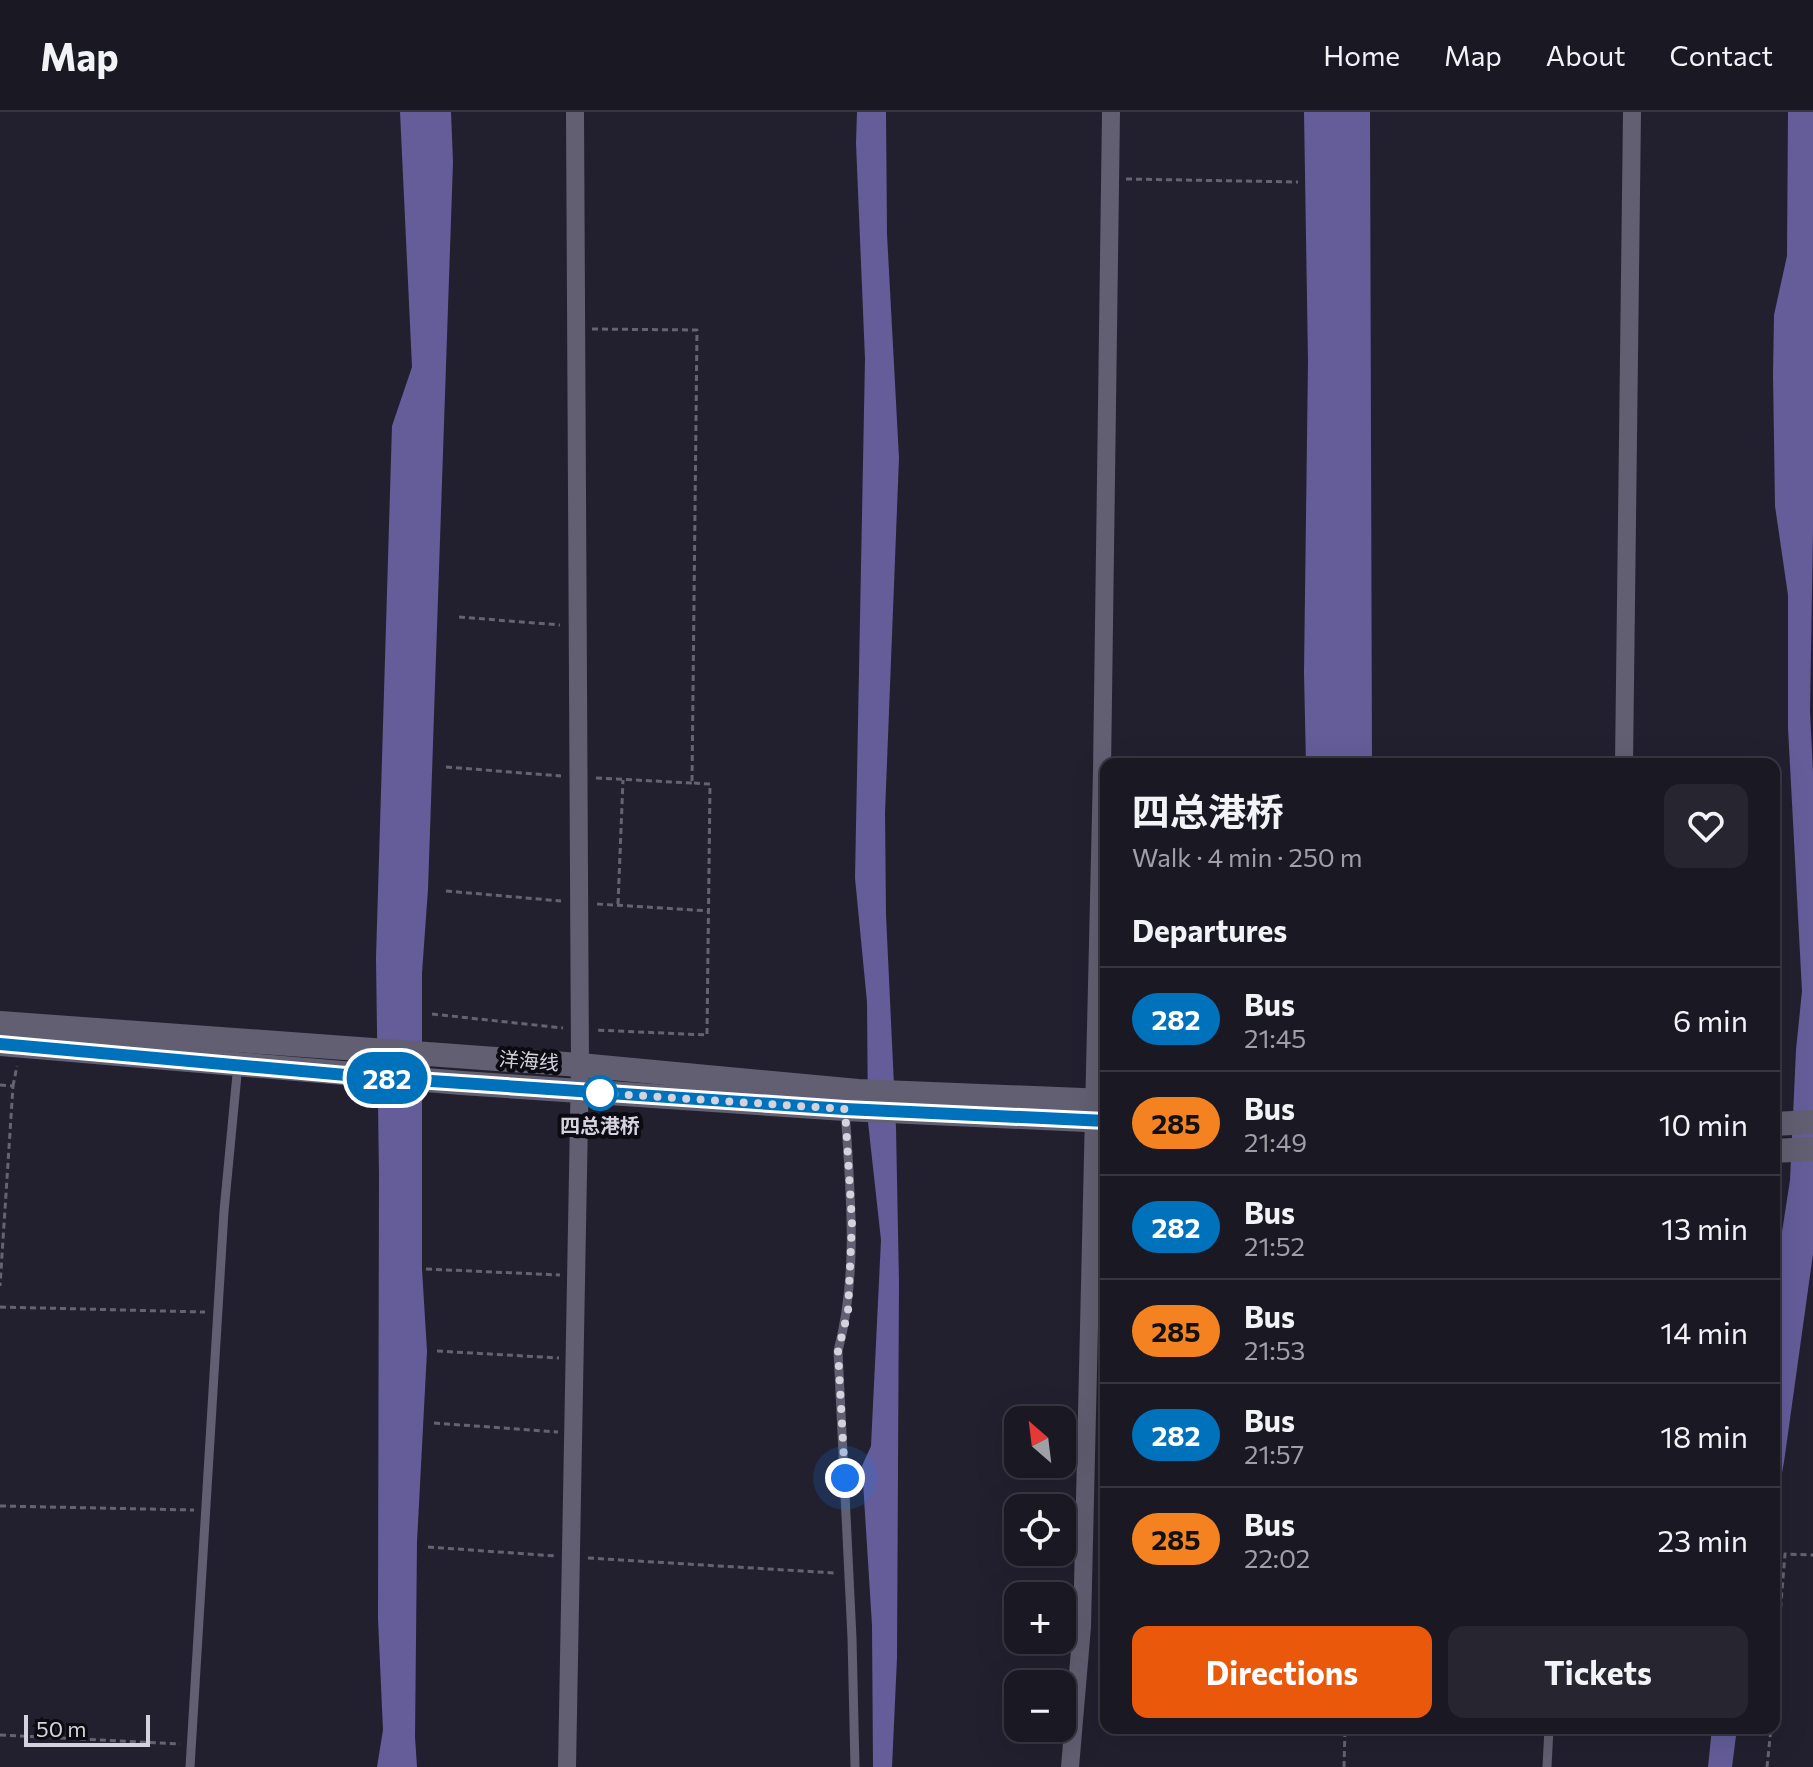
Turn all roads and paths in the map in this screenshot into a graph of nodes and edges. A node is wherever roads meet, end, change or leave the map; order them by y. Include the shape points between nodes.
1 (575, 112) edge
2 (1111, 112) edge
3 (1632, 112) edge
4 (1110, 179) junction
5 (1298, 182) dead end
6 (576, 329) junction
7 (459, 617) dead end
8 (576, 626) junction
9 (1102, 758) edge
10 (1624, 758) edge
11 (623, 780) dead end
12 (618, 905) dead end
13 (432, 1014) dead end
14 (0, 1023) edge
15 (579, 1029) junction
16 (0, 1044) edge
17 (239, 1053) junction
18 (580, 1065) junction
19 (0, 1085) edge
20 (580, 1091) junction
21 (850, 1100) junction
22 (1100, 1111) edge
23 (1813, 1122) edge
24 (1780, 1124) edge
25 (1813, 1149) edge
26 (1780, 1151) edge
27 (426, 1269) dead end
28 (576, 1275) junction
29 (0, 1286) edge
30 (0, 1307) edge
31 (217, 1312) junction
32 (437, 1351) dead end
33 (575, 1359) junction
34 (434, 1423) dead end
35 (574, 1434) junction
36 (0, 1506) edge
37 (205, 1510) junction
38 (428, 1547) dead end
39 (1813, 1555) edge
40 (571, 1557) junction
41 (849, 1574) junction
42 (1780, 1615) edge
43 (1345, 1734) edge
44 (1549, 1734) edge
45 (1770, 1734) edge
46 (0, 1735) edge
47 (192, 1745) junction
48 (190, 1767) edge
49 (567, 1767) edge
50 (855, 1767) edge
51 (1070, 1767) edge
52 (1344, 1767) edge
53 (1547, 1767) edge
54 (1767, 1767) edge

1 - 6 street
2 - 4 street
3 - 10 street
4 - 5 path
4 - 9 street
6 - 8 street
6 - 15 path via 697,330 692,783 710,784 707,1035
7 - 8 path
8 - 15 street
11 - 12 path
13 - 15 path
14 - 17 main road, 洋海线
15 - 18 street
16 - 17 main road, 洋海线
17 - 18 main road, 洋海线 via 345,1047
17 - 20 main road, 洋海线 via 357,1076
17 - 31 lane
18 - 20 street
18 - 21 main road, 洋海线
19 - 29 path via 13,1086
20 - 21 main road, 洋海线
20 - 28 street
21 - 22 main road, 洋海线
21 - 41 lane via 848,1312 838,1351
22 - 51 street via 1082,1637
23 - 24 main road
25 - 26 main road
27 - 28 path
28 - 33 street
30 - 31 path
31 - 37 lane
32 - 33 path
33 - 35 street
34 - 35 path
35 - 40 street
36 - 37 path
37 - 47 lane
38 - 40 path
39 - 42 path via 1785,1554
40 - 41 path
40 - 49 street
41 - 50 lane
43 - 52 path
44 - 53 lane
45 - 54 path
46 - 47 path
47 - 48 lane

